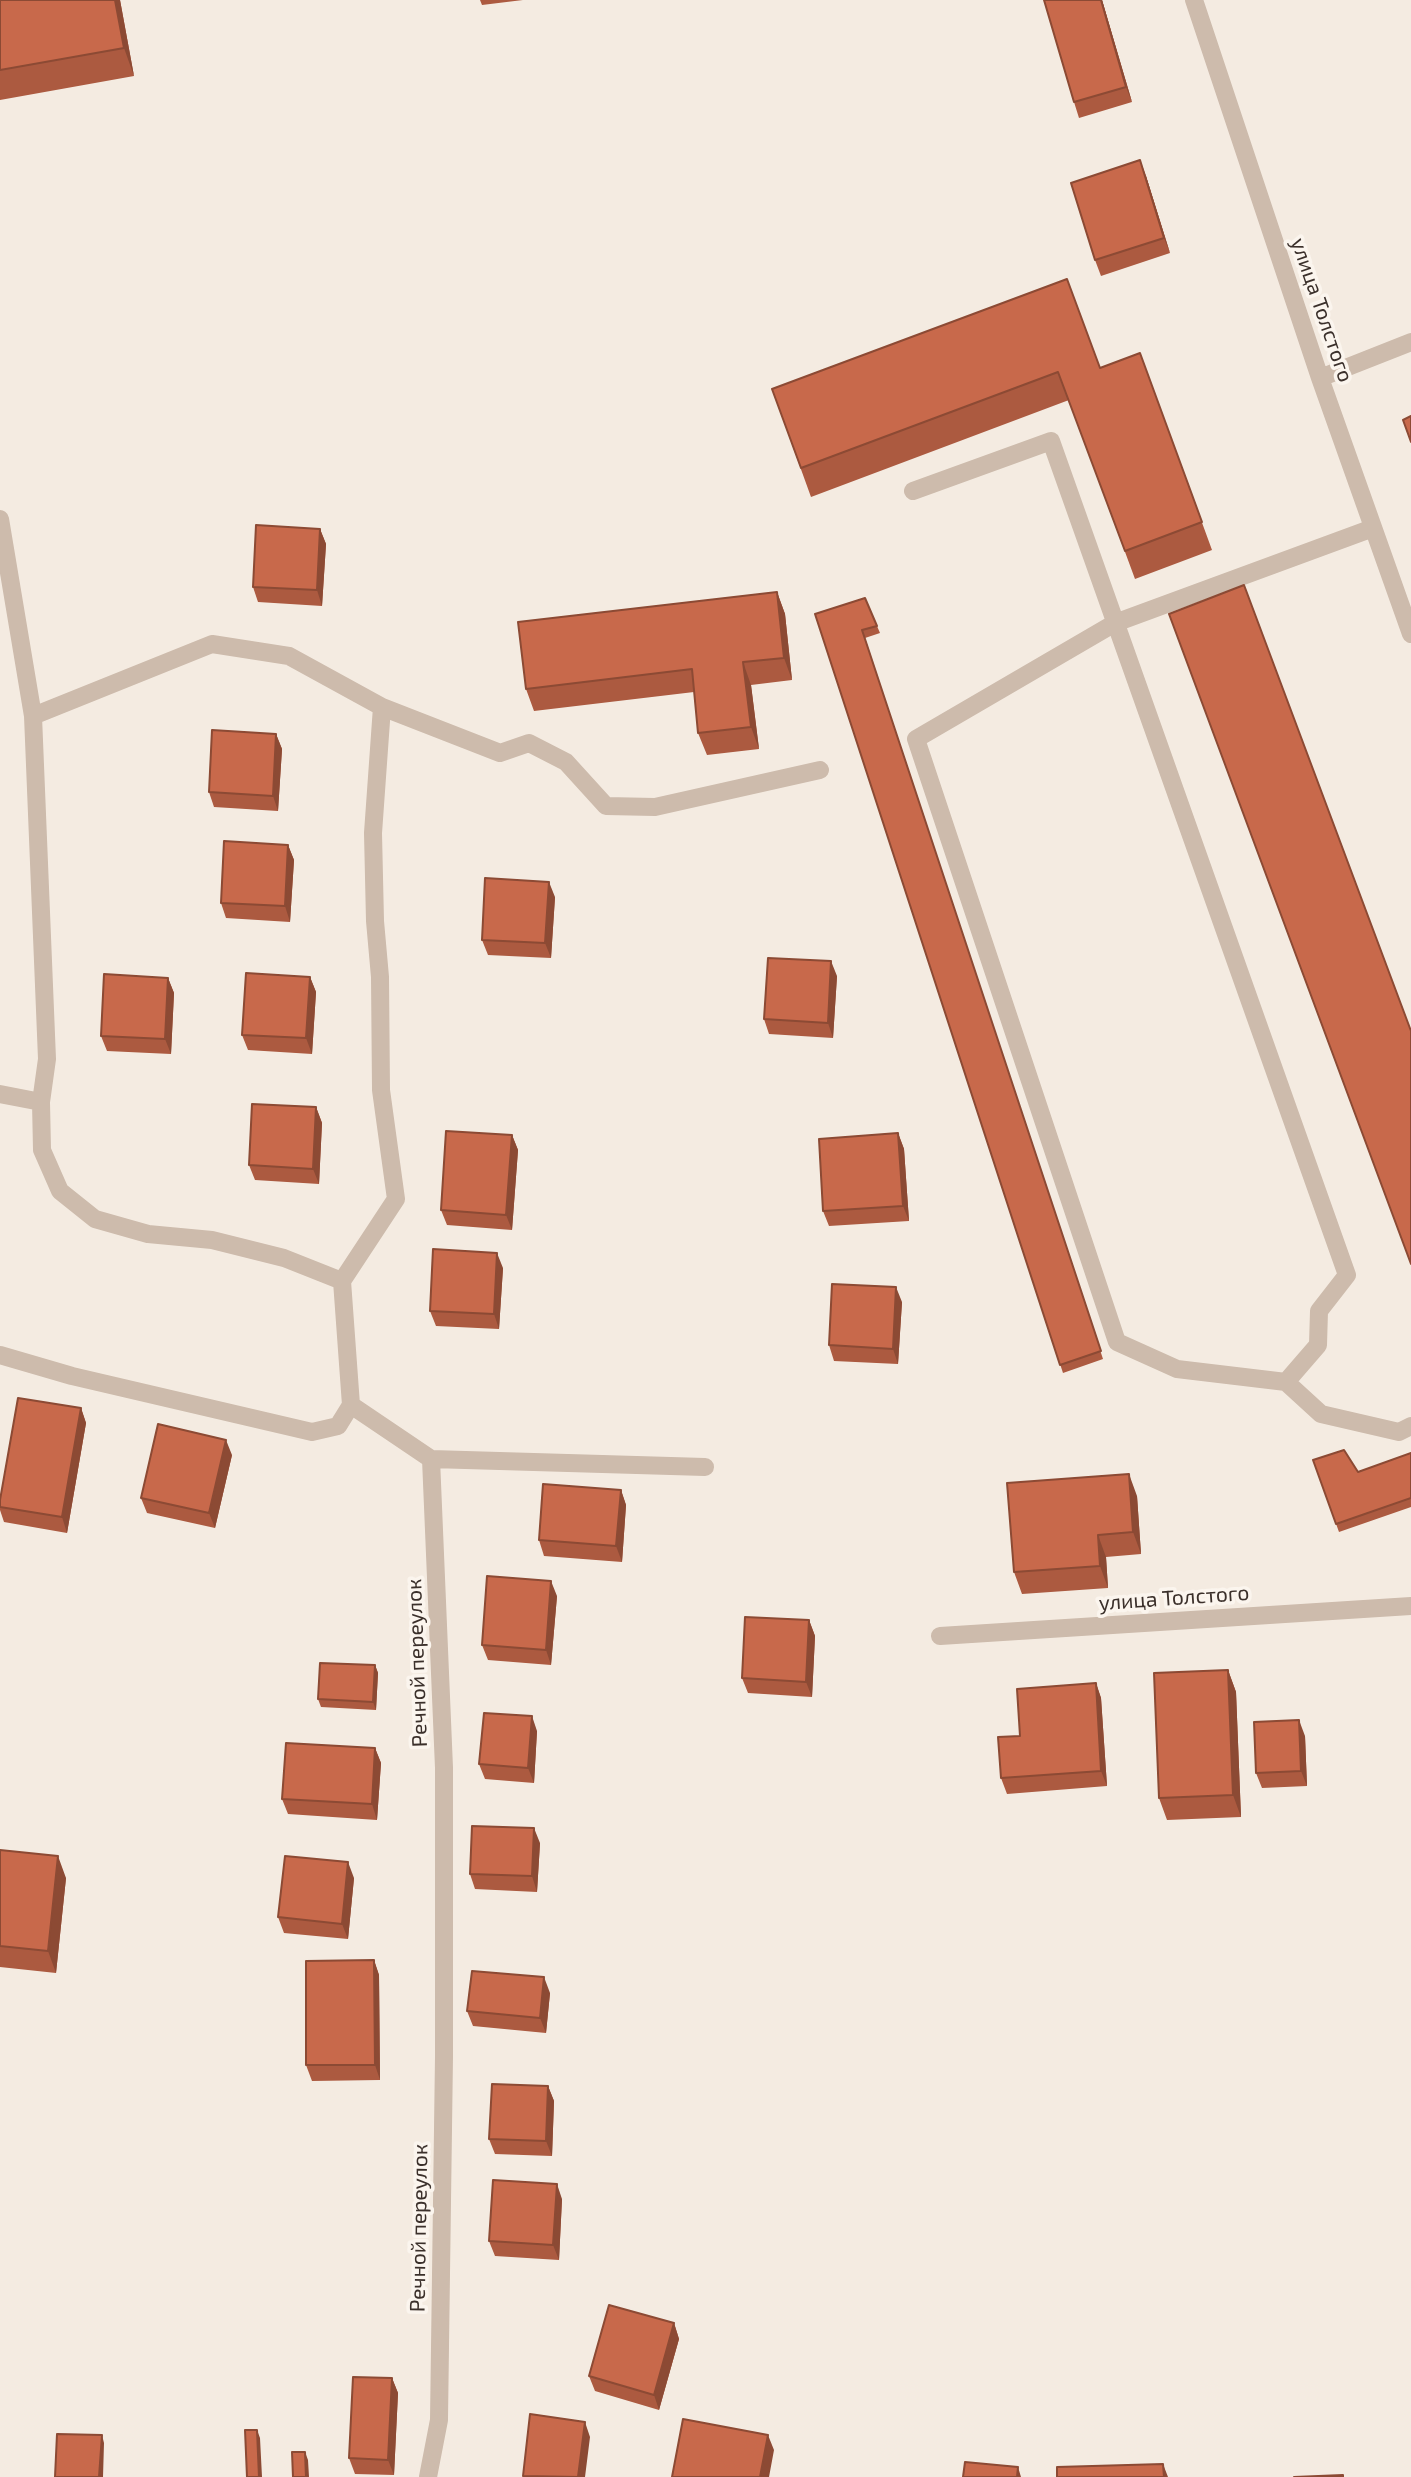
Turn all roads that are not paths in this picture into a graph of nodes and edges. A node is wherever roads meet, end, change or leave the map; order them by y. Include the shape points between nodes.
1 (1194, 0) edge
2 (1411, 342) edge
3 (1321, 378) junction
4 (913, 491) dead end
5 (0, 519) edge
6 (1373, 528) junction
7 (1115, 623) junction
8 (1411, 634) edge
9 (382, 707) junction
10 (33, 716) junction
11 (820, 770) dead end
12 (0, 1094) edge
13 (41, 1102) junction
14 (342, 1281) junction
15 (0, 1355) edge
16 (1286, 1382) junction
17 (351, 1405) junction
18 (1411, 1426) edge
19 (431, 1459) junction
20 (705, 1467) dead end
21 (1411, 1606) edge
22 (940, 1636) dead end
23 (428, 2477) edge

1 - 3 street, улица Толстого
2 - 3 street
3 - 6 street, улица Толстого
4 - 7 street via 1051,441
5 - 10 street
6 - 7 street
6 - 8 street, улица Толстого
7 - 16 street via 1347,1275 1319,1311 1318,1345
7 - 16 street via 916,740 1117,1342 1177,1368
9 - 10 street via 289,656 212,644
9 - 11 street via 500,753 529,743 566,762 606,806 655,807
9 - 14 street via 373,833 375,921 381,1090 396,1199
10 - 13 street via 47,1059
12 - 13 street
13 - 14 street via 42,1150 60,1191 95,1219 148,1234 212,1240 284,1258
14 - 17 street
15 - 17 street via 312,1432 338,1426
16 - 18 street via 1321,1414 1399,1432
17 - 19 street
19 - 20 street
19 - 23 street, Речной переулок via 444,1768 444,2056 439,2420
21 - 22 street, улица Толстого

